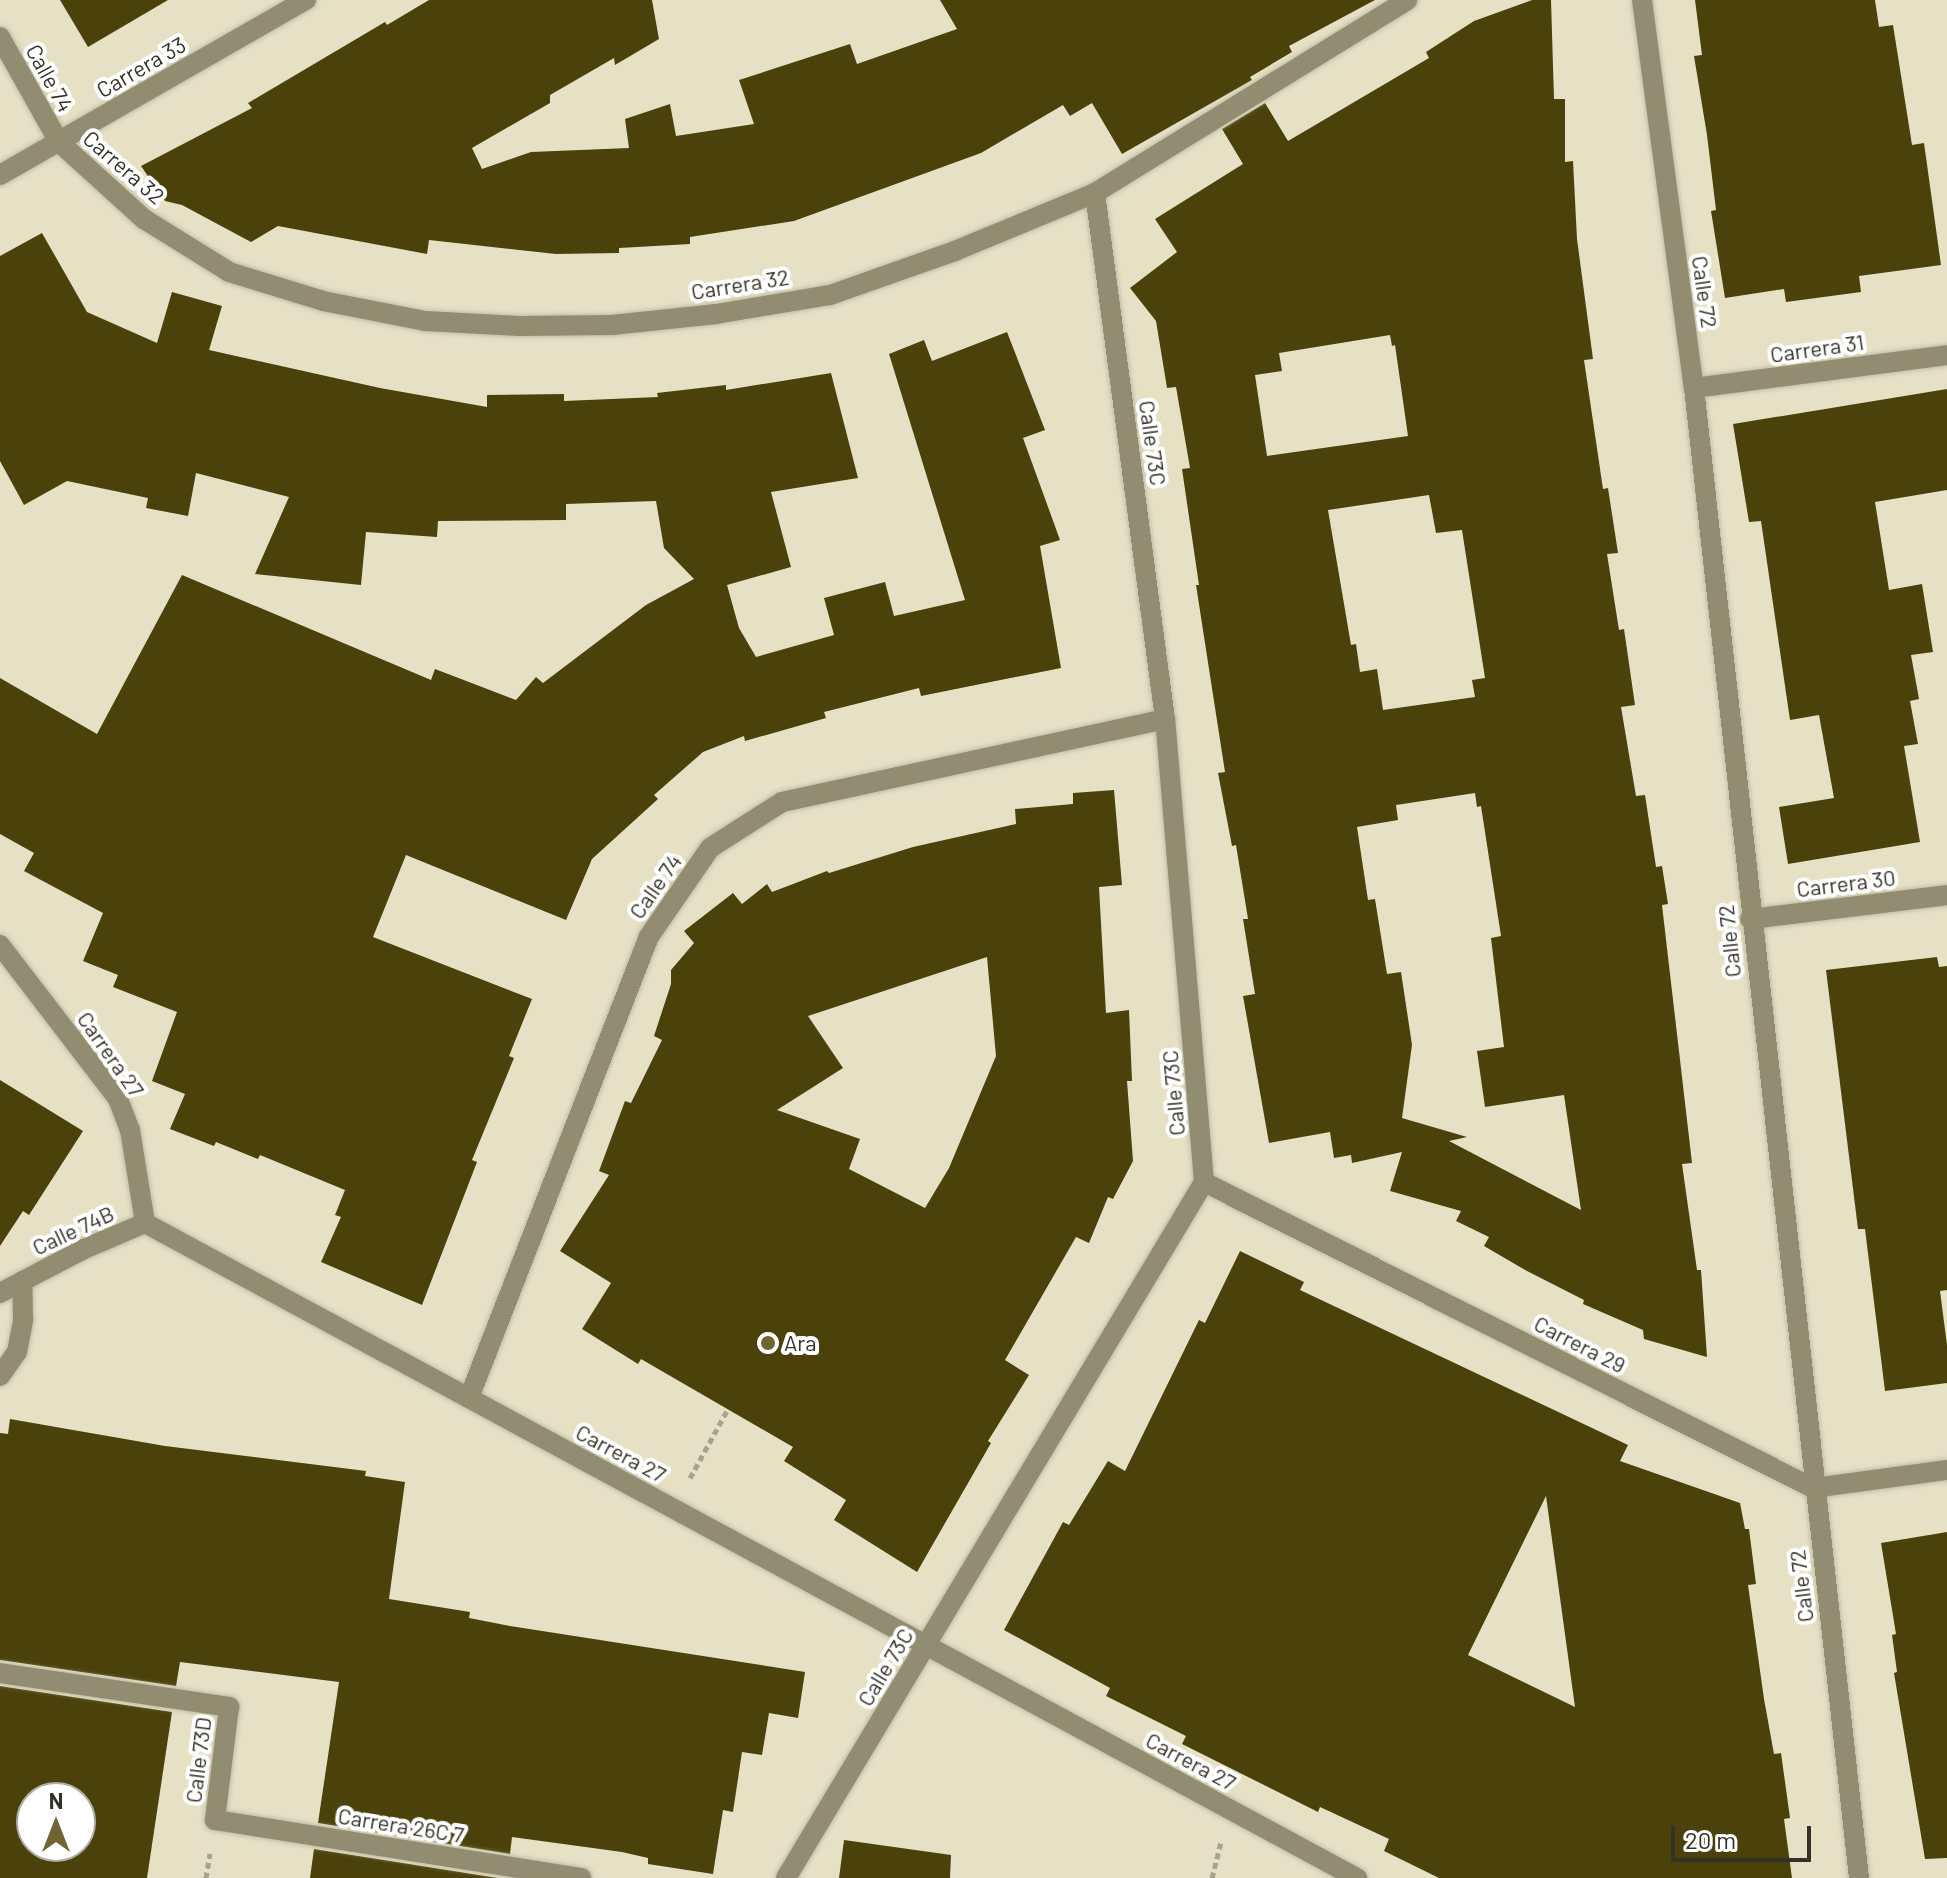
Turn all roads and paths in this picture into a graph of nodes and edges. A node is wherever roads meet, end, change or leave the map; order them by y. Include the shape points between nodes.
1 (306, 0) edge
2 (1407, 0) edge
3 (1642, 0) edge
4 (0, 37) edge
5 (59, 142) junction
6 (0, 175) edge
7 (1095, 193) junction
8 (1947, 355) edge
9 (1694, 388) junction
10 (1165, 719) junction
11 (1947, 895) edge
12 (1750, 919) junction
13 (0, 945) edge
14 (1204, 1182) junction
15 (145, 1223) junction
16 (22, 1281) junction
17 (0, 1293) edge
18 (0, 1376) edge
19 (469, 1398) junction
20 (728, 1409) dead end
21 (1947, 1470) edge
22 (1813, 1488) junction
23 (673, 1508) junction
24 (926, 1646) junction
25 (0, 1673) edge
26 (215, 1820) joint
27 (581, 1878) edge
28 (786, 1878) edge
29 (1357, 1878) edge
30 (1859, 1878) edge

1 - 5 street, Carrera 33
2 - 7 street, Carrera 32
3 - 9 street, Calle 72
4 - 5 street, Calle 74
5 - 6 street, Carrera 33
5 - 7 street, Carrera 32 via 144,219 229,272 323,301 425,321 519,326 642,322 830,295
7 - 10 street, Calle 73C
8 - 9 street, Carrera 31
9 - 12 street, Calle 72
10 - 14 street, Calle 73C
10 - 19 street, Calle 74 via 782,802 710,848 648,938
11 - 12 street, Carrera 30
12 - 22 street, Calle 72
13 - 15 street, Carrera 27 via 118,1099 130,1130
14 - 22 street, Carrera 29
14 - 24 street, Calle 73C
15 - 16 street, Calle 74B
15 - 19 street, Carrera 27
16 - 17 street, Calle 74B
16 - 18 street, Calle 74B via 17,1352
19 - 23 street, Carrera 27
20 - 23 path
21 - 22 street
22 - 30 street, Calle 72
23 - 24 street, Carrera 27
24 - 28 street, Calle 73C
24 - 29 street, Carrera 27
25 - 26 street, Calle 73D via 229,1707
26 - 27 street, Carrera 26C 7

